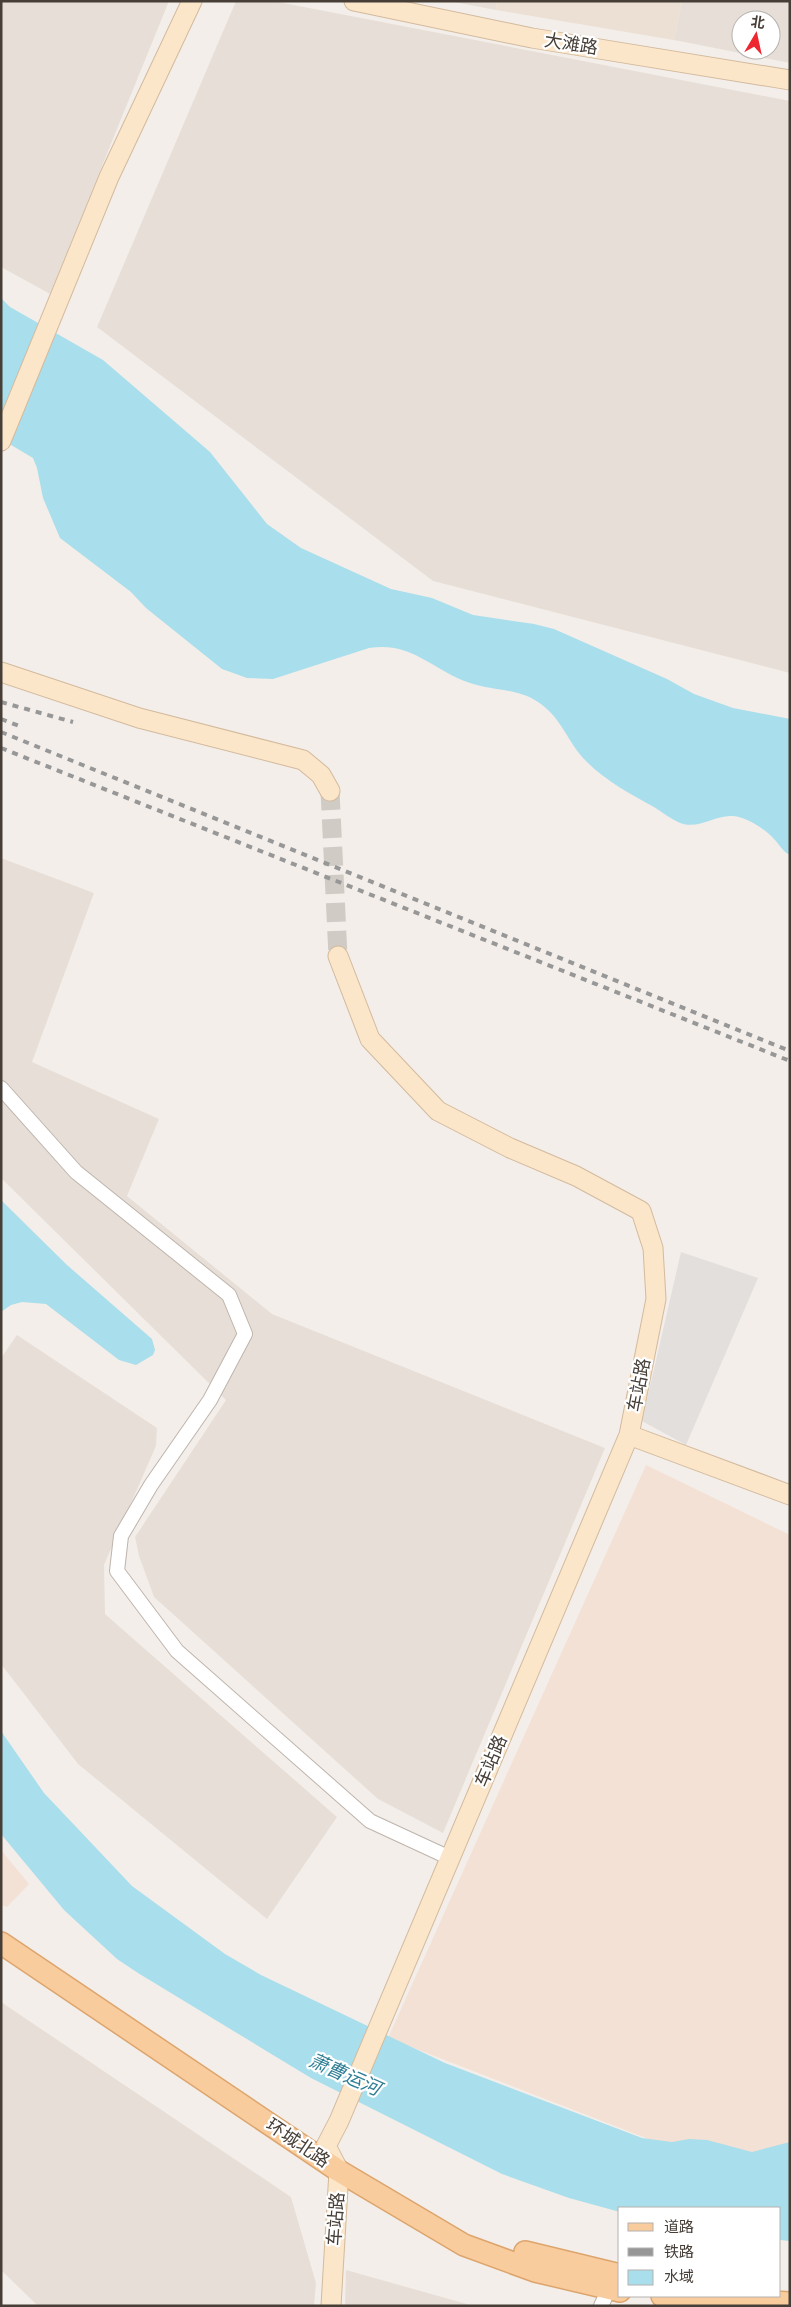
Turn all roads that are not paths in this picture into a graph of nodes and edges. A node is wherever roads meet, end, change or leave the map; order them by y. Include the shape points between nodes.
1 (192, 1) edge
2 (354, 1) edge
3 (790, 80) edge
4 (1, 441) edge
5 (1, 672) edge
6 (330, 791) tunnel mouth
7 (338, 956) tunnel mouth
8 (1, 1088) edge
9 (629, 1434) junction
10 (790, 1495) edge
11 (450, 1858) junction
12 (1, 1932) edge
13 (1, 1943) edge
14 (326, 2146) junction
15 (339, 2171) junction
16 (612, 2290) edge
17 (680, 2297) edge
18 (790, 2303) edge
19 (331, 2306) edge

1 - 4 street via 109,177
2 - 3 street, 大滩路 via 532,38
5 - 6 street via 139,718 302,760 321,775
7 - 9 street, 车站路 via 370,1039 438,1111 510,1148 576,1176 641,1211 654,1248 656,1299
8 - 11 street via 76,1172 229,1295 246,1334 210,1400 152,1485 122,1536 117,1571 177,1651 370,1822
9 - 10 street
9 - 11 street, 车站路
11 - 14 street, 车站路
12 - 14 main road, 环城北路
13 - 15 main road, 环城北路
14 - 15 street, 车站路
14 - 16 main road, 环城北路 via 470,2233 537,2256
15 - 16 main road, 环城北路 via 464,2245 534,2271
15 - 19 street, 车站路
17 - 18 main road

